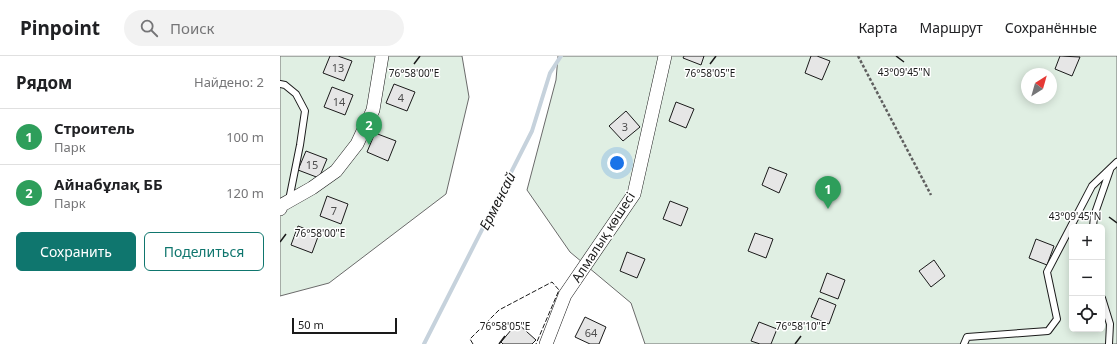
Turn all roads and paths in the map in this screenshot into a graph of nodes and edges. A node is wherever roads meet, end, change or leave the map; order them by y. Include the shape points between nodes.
1 (382, 56) edge
2 (665, 56) edge
3 (858, 56) edge
4 (280, 84) edge
5 (1117, 162) edge
6 (1110, 168) junction
7 (931, 195) dead end
8 (284, 205) edge
9 (1093, 224) edge
10 (1105, 308) edge
11 (546, 344) edge
12 (964, 344) edge
13 (1109, 344) edge

1 - 8 street via 373,110 357,144 336,171
2 - 11 street, Алмалық көшесі via 634,194 565,295
3 - 7 path
4 - 8 lane via 296,94 305,111 300,145
5 - 6 lane
6 - 9 lane
6 - 12 lane via 1092,186 1048,272 1057,319 1048,331 967,337
10 - 13 lane via 1110,324

